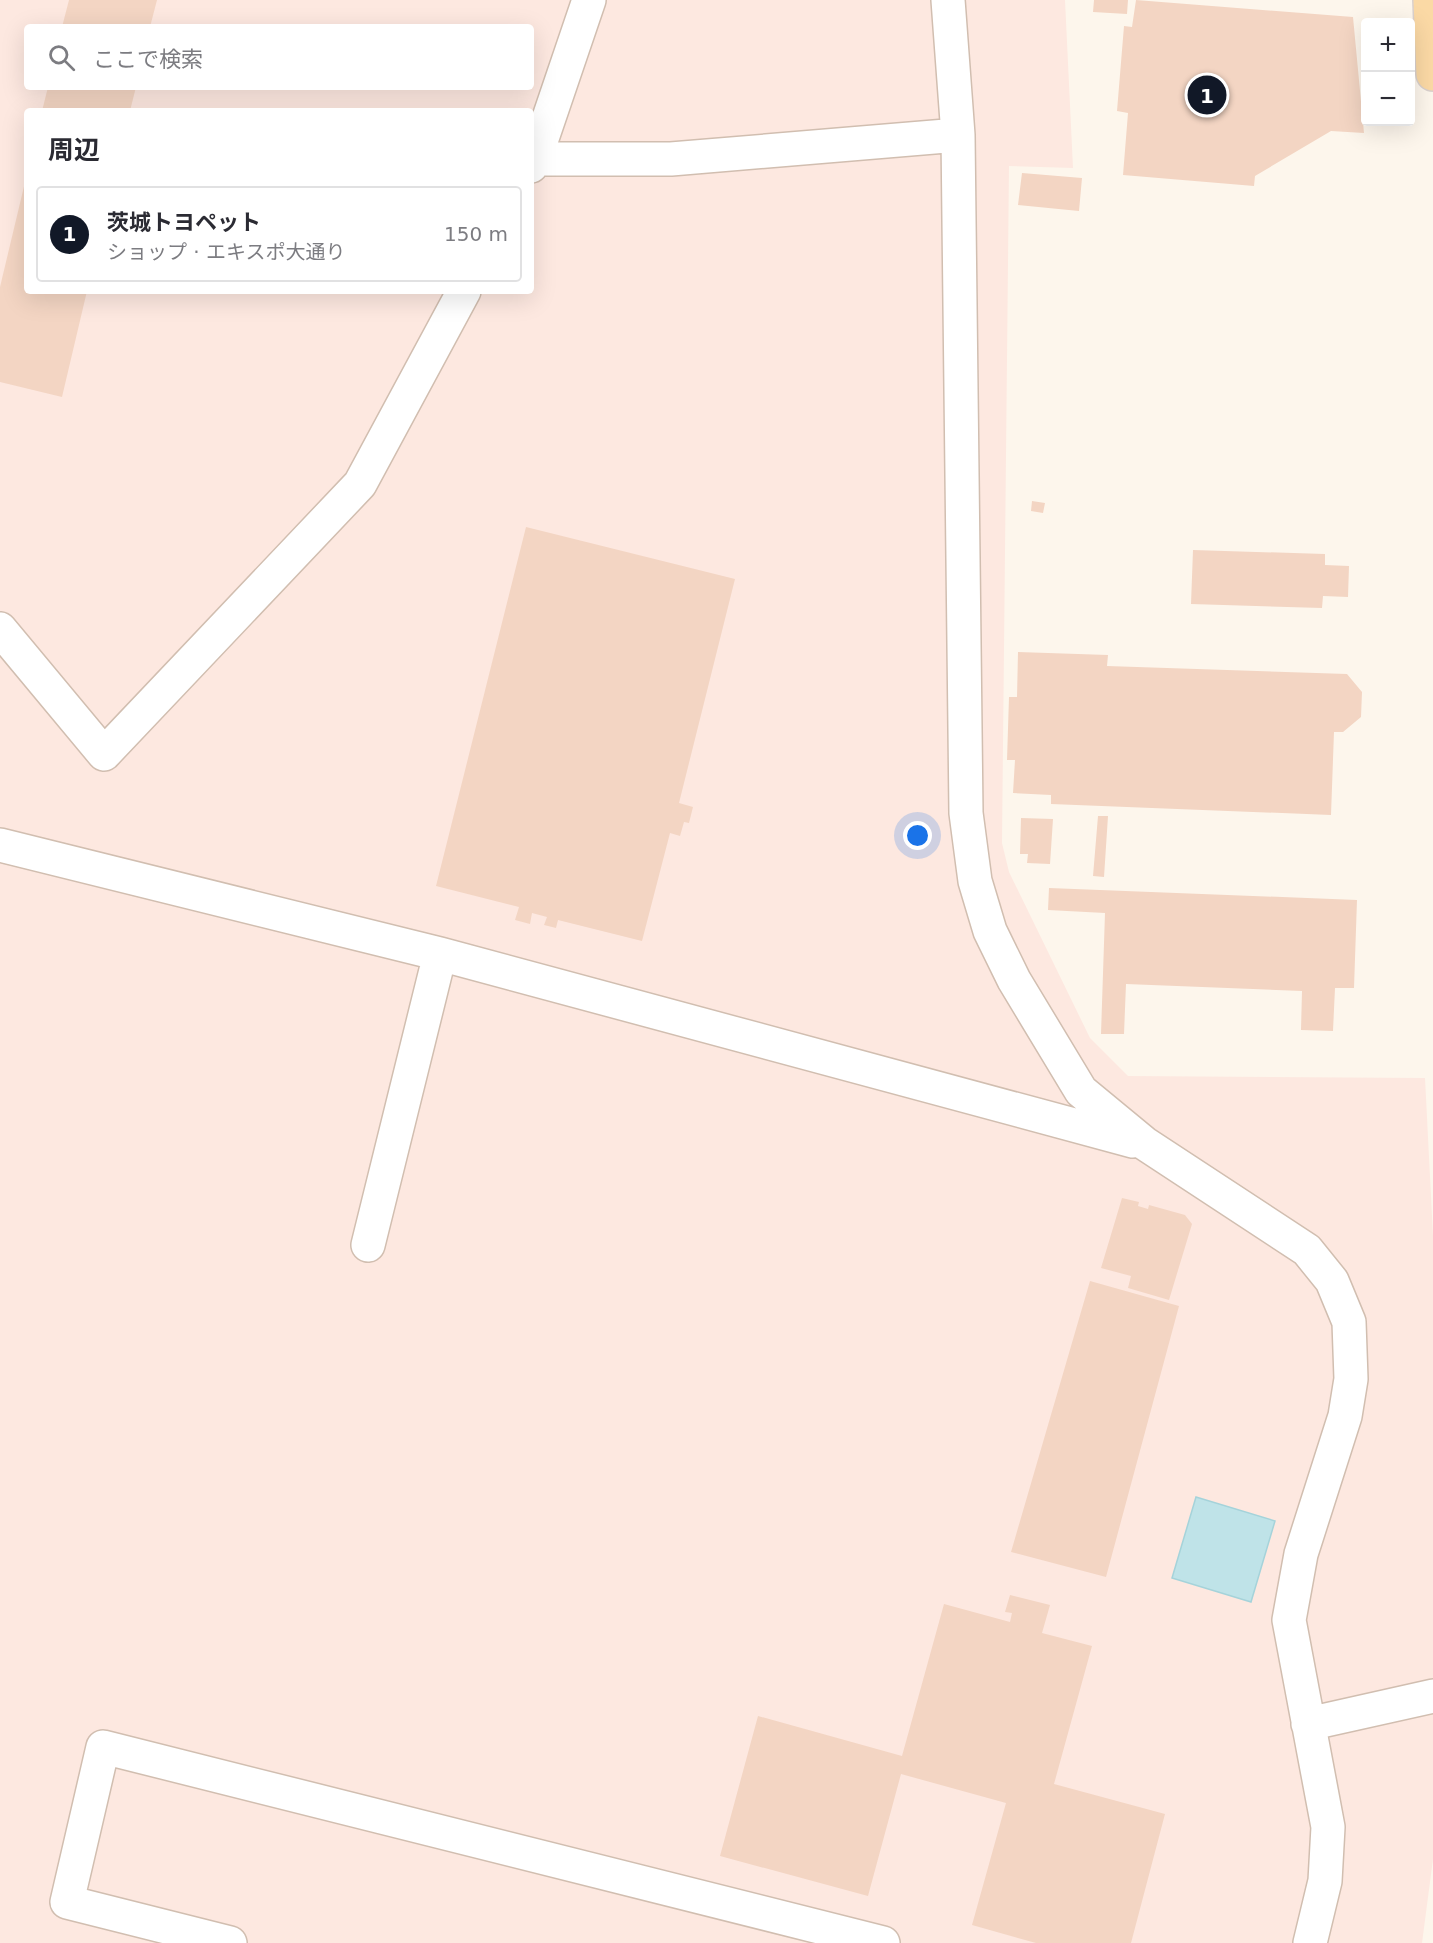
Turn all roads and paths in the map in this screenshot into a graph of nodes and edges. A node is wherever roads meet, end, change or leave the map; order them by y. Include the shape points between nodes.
1 (589, 0) edge
2 (948, 0) edge
3 (1430, 0) edge
4 (1433, 74) edge
5 (958, 135) junction
6 (534, 160) edge
7 (534, 163) edge
8 (462, 294) edge
9 (0, 629) edge
10 (0, 845) edge
11 (440, 954) junction
12 (1144, 1143) junction
13 (368, 1245) dead end
14 (1433, 1696) edge
15 (1308, 1724) junction
16 (809, 1934) edge
17 (230, 1943) edge
18 (883, 1943) edge
19 (1310, 1943) edge

1 - 6 lane
2 - 5 lane
3 - 4 main road
5 - 7 lane via 671,159
5 - 12 lane via 966,813 975,881 990,931 1014,980 1081,1091
8 - 9 lane via 360,484 104,754
10 - 11 lane
11 - 12 lane
11 - 13 lane
12 - 15 lane via 1307,1250 1332,1281 1349,1322 1351,1378 1345,1416 1301,1554 1289,1620
14 - 15 lane
15 - 19 lane via 1328,1827 1325,1881
16 - 17 lane via 103,1747 67,1902
16 - 18 lane

